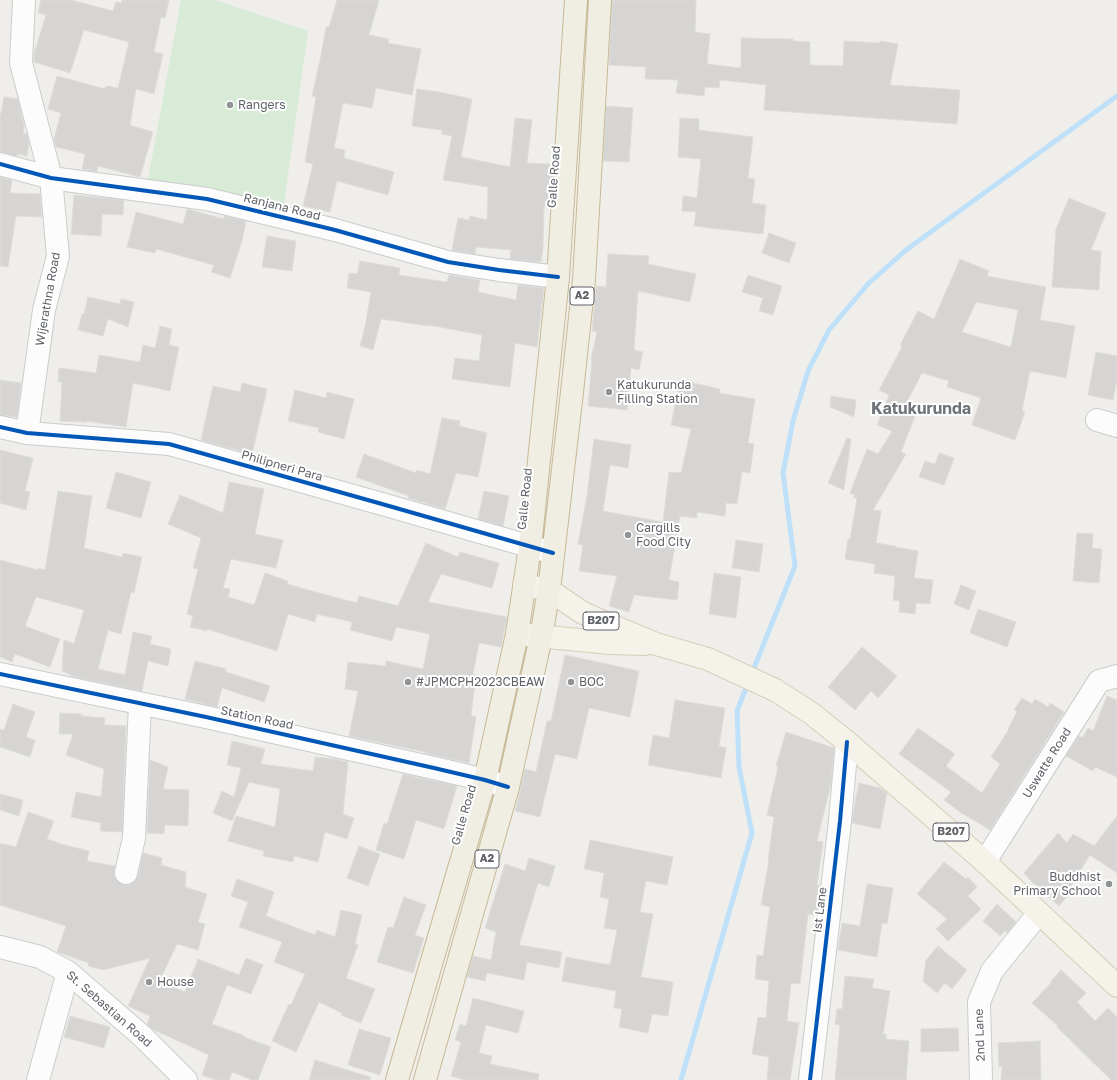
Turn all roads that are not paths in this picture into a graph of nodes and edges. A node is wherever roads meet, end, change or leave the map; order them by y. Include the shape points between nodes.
1 (24, 0) edge
2 (576, 0) edge
3 (600, 0) edge
4 (0, 164) edge
5 (51, 178) junction
6 (558, 277) junction
7 (547, 389) junction
8 (572, 392) junction
9 (0, 427) edge
10 (27, 433) junction
11 (530, 547) junction
12 (553, 553) junction
13 (524, 586) junction
14 (550, 590) junction
15 (517, 634) junction
16 (541, 636) junction
17 (656, 644) junction
18 (0, 674) edge
19 (1117, 676) edge
20 (140, 704) junction
21 (847, 742) junction
22 (485, 780) junction
23 (508, 787) junction
24 (985, 862) junction
25 (126, 873) dead end
26 (1039, 913) junction
27 (0, 947) edge
28 (68, 972) junction
29 (1117, 986) edge
30 (38, 1080) edge
31 (186, 1080) edge
32 (397, 1080) edge
33 (425, 1080) edge
34 (810, 1080) edge
35 (981, 1080) edge

1 - 5 street, Wijerathna Road via 21,63
2 - 6 highway, Galle Road / A2
3 - 8 highway, A2 via 584,280
4 - 5 street, Ranjana Road
5 - 6 street, Ranjana Road via 207,199 335,230 448,262
5 - 10 street, Wijerathna Road via 58,256 44,310
6 - 7 highway, Galle Road / A2
7 - 8 highway
7 - 11 highway, Galle Road / A2
8 - 12 highway, A2
9 - 10 street, Philipneri Para
10 - 11 street, Philipneri Para via 168,444
11 - 12 street, Philipneri Para
11 - 13 highway, Galle Road / A2
12 - 14 highway, A2
13 - 14 main road
13 - 15 highway, Galle Road / A2
14 - 16 highway, A2
14 - 17 main road, B207 via 583,613
15 - 16 main road
15 - 22 highway, Galle Road / A2
16 - 17 main road, B207 via 610,643
16 - 23 highway, A2
17 - 21 main road, B207 via 708,659 776,690 811,713
18 - 20 street, Station Road
19 - 24 street, Uswatte Road via 1099,681
20 - 22 street, Station Road
20 - 25 street via 134,838
21 - 24 main road, B207
21 - 34 street, Ist Lane
22 - 23 street, Station Road
22 - 32 highway, Galle Road / A2
23 - 33 highway, A2
24 - 26 main road, B207
26 - 29 main road, B207
26 - 35 street, 2nd Lane via 992,971 979,1002
27 - 28 street, St. Sebastian Road via 40,957
28 - 30 street
28 - 31 street, St. Sebastian Road via 142,1036

